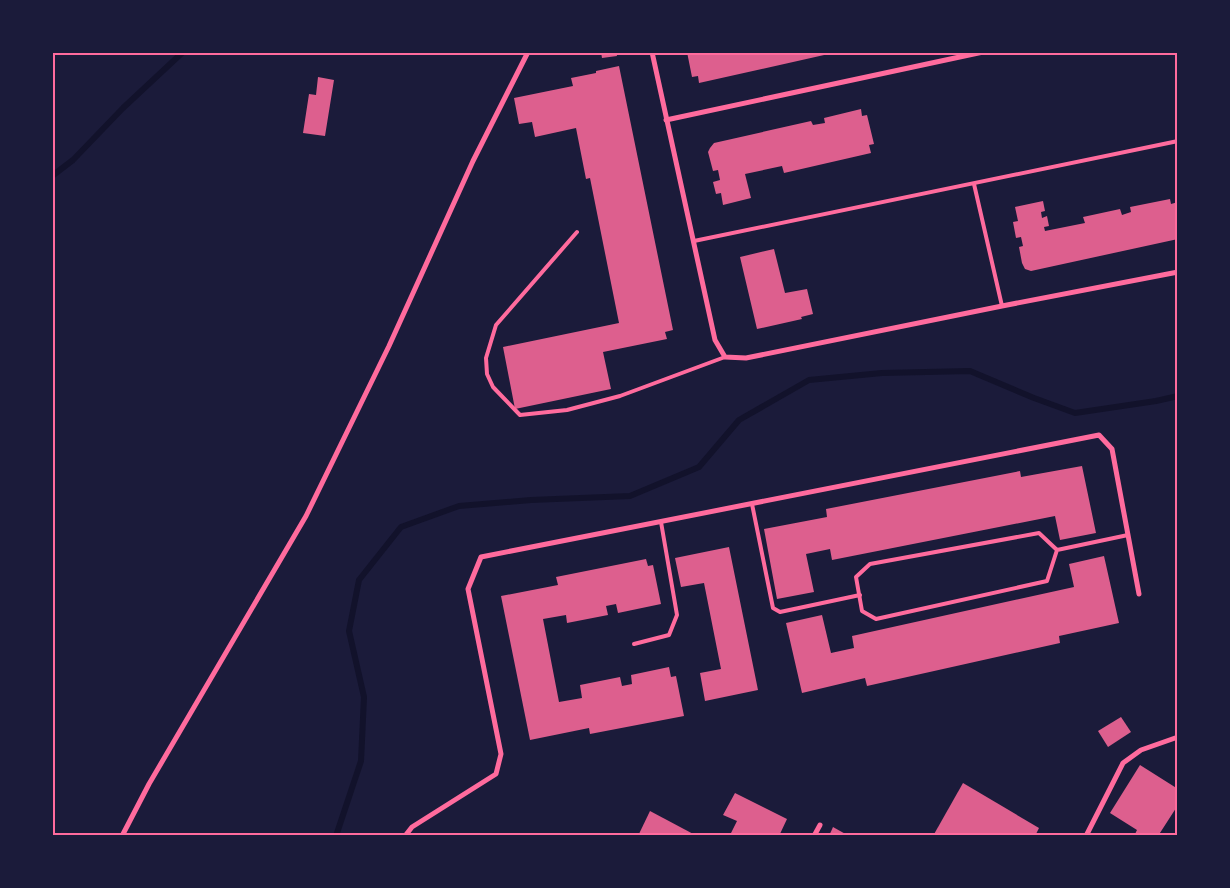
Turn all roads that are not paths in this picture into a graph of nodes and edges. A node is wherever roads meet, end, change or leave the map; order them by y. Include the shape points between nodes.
1 (528, 52) edge
2 (652, 52) edge
3 (983, 52) edge
4 (666, 120) junction
5 (1178, 141) edge
6 (974, 184) junction
7 (577, 232) dead end
8 (694, 242) junction
9 (1178, 272) edge
10 (1002, 306) junction
11 (725, 357) junction
12 (752, 504) junction
13 (661, 522) junction
14 (1128, 535) junction
15 (1057, 550) junction
16 (1139, 594) dead end
17 (860, 595) junction
18 (634, 644) dead end
19 (1178, 737) edge
20 (820, 825) dead end
21 (122, 836) edge
22 (405, 836) edge
23 (814, 836) edge
24 (1086, 836) edge

1 - 21 street via 473,161 389,346 306,516 149,784
2 - 4 street
3 - 4 street
4 - 8 street
5 - 6 lane
6 - 8 lane
6 - 10 lane
7 - 11 lane via 496,325 486,358 487,374 493,387 520,415 567,410 620,396
8 - 11 street via 715,340
9 - 10 street
10 - 11 street via 746,358
12 - 13 street
12 - 14 street via 1099,435 1112,449
12 - 17 lane via 773,608 780,612
13 - 18 lane via 678,615 669,635
13 - 22 street via 481,557 468,589 501,754 496,774 412,827
14 - 15 lane
14 - 16 street
15 - 17 lane via 1039,533 870,564 856,577
15 - 17 lane via 1047,581 876,619 862,611
19 - 24 street via 1142,750 1124,763
20 - 23 street

